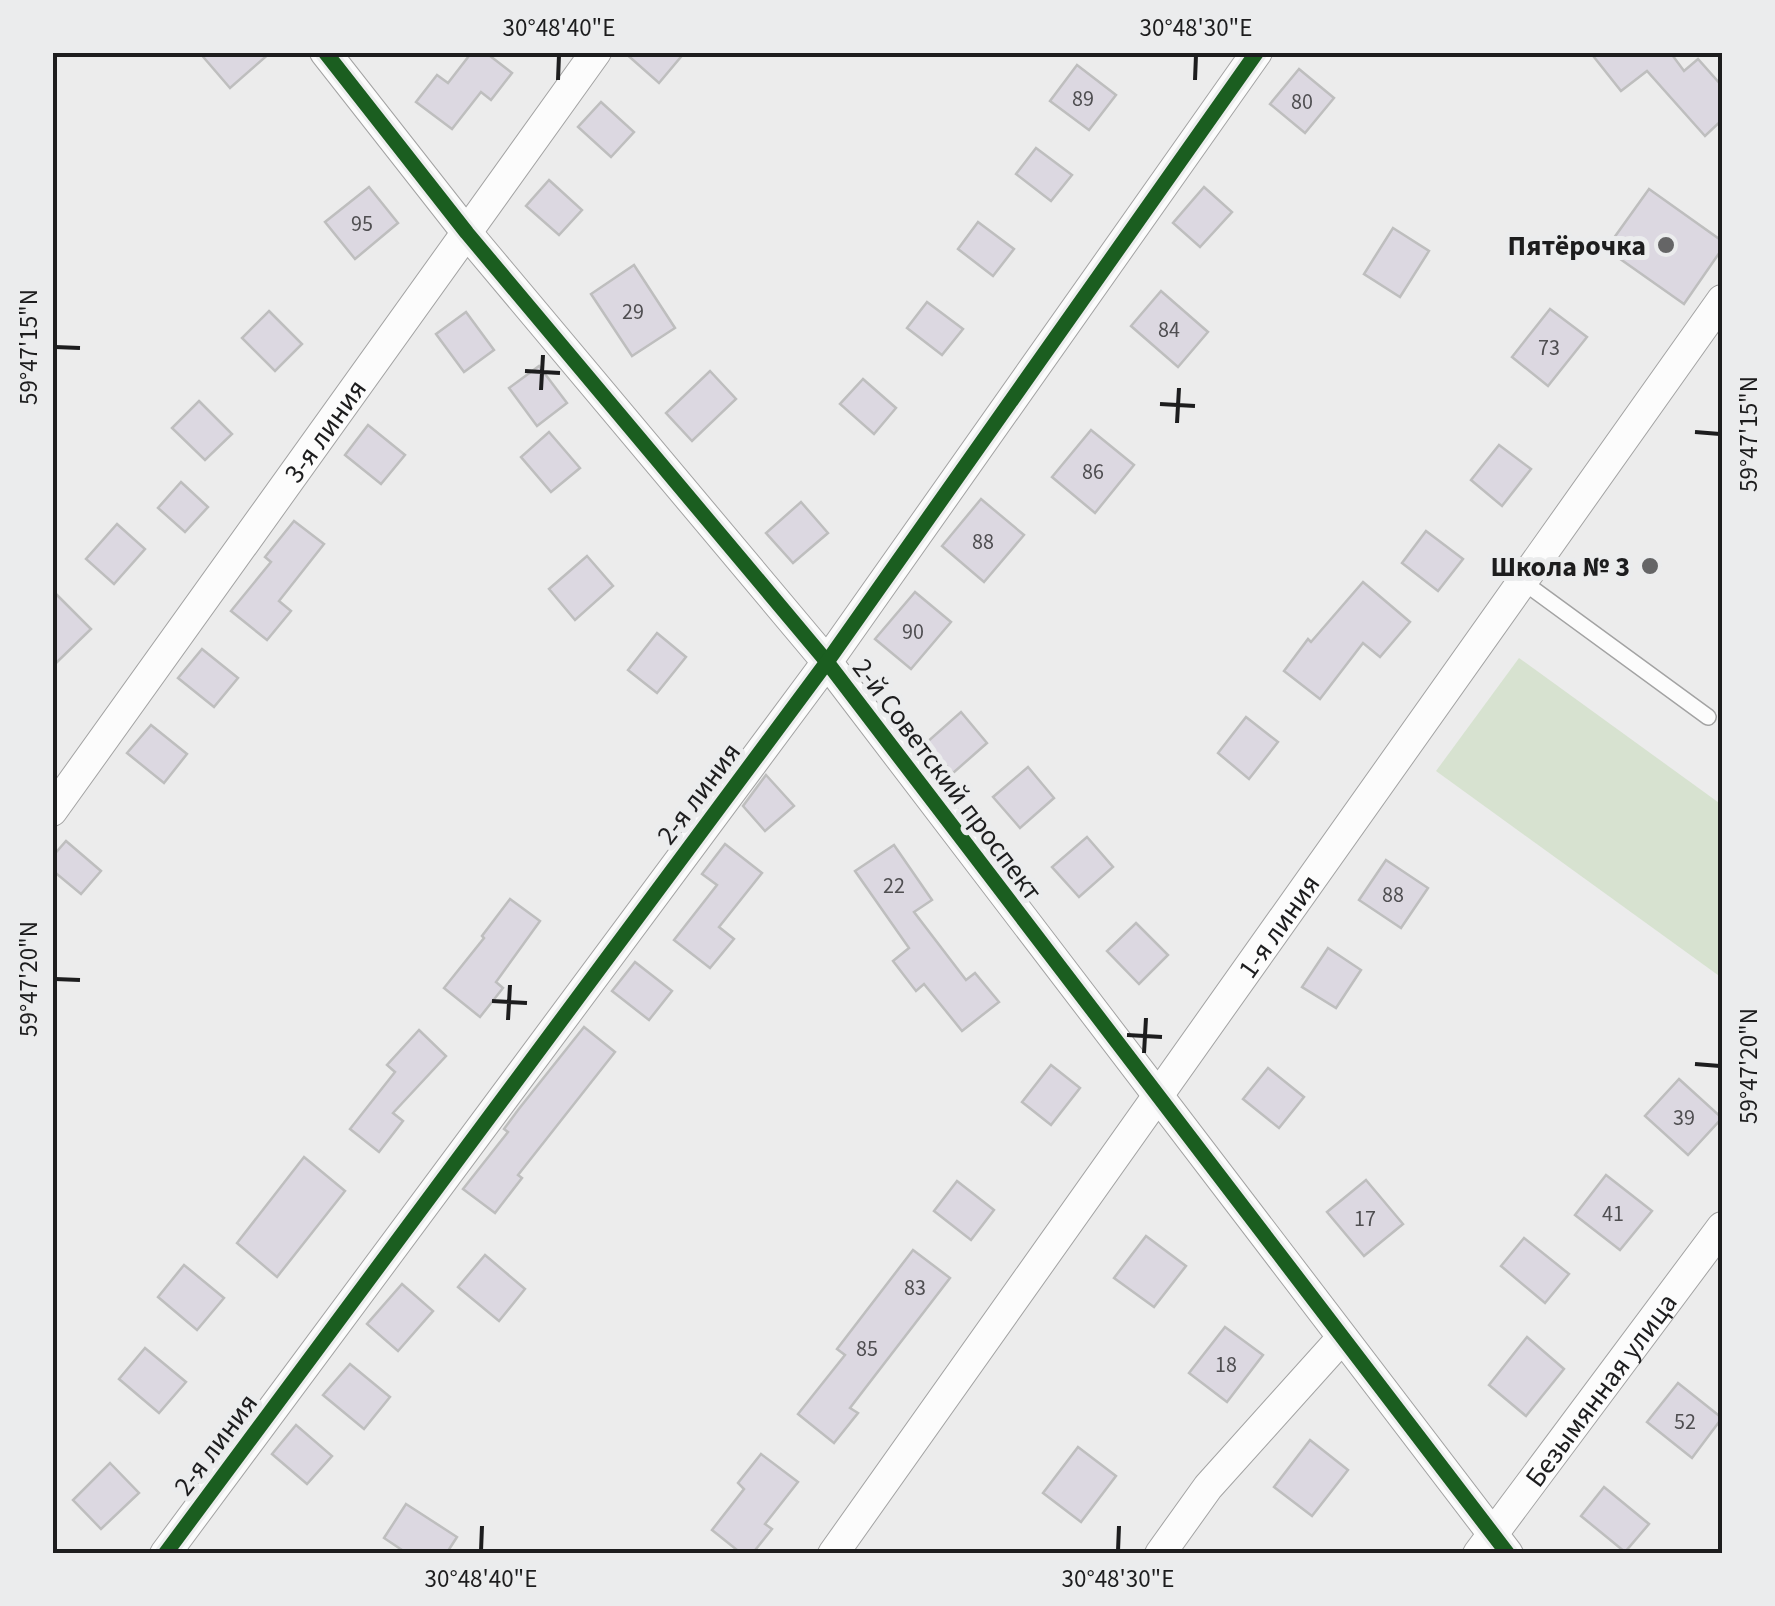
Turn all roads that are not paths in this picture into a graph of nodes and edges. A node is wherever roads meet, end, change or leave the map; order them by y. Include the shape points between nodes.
1 (325, 52) edge
2 (596, 52) edge
3 (1257, 52) edge
4 (467, 232) junction
5 (1722, 300) edge
6 (1522, 581) junction
7 (827, 662) junction
8 (1708, 717) dead end
9 (52, 811) edge
10 (1158, 1096) junction
11 (1722, 1227) edge
12 (1341, 1339) junction
13 (1493, 1547) edge
14 (165, 1554) edge
15 (833, 1554) edge
16 (1160, 1554) edge

1 - 4 street, 2-й Советский проспект
2 - 4 street, 3-я линия
3 - 7 street, 2-я линия
4 - 7 street, 2-й Советский проспект
4 - 9 street, 3-я линия
5 - 6 street, 1-я линия
6 - 8 lane
6 - 10 street, 1-я линия
7 - 10 street, 2-й Советский проспект
7 - 14 street, 2-я линия
10 - 12 street, 2-й Советский проспект
10 - 15 street, 1-я линия
11 - 13 street, Безымянная улица
12 - 13 street, 2-й Советский проспект
12 - 16 street via 1208,1487

